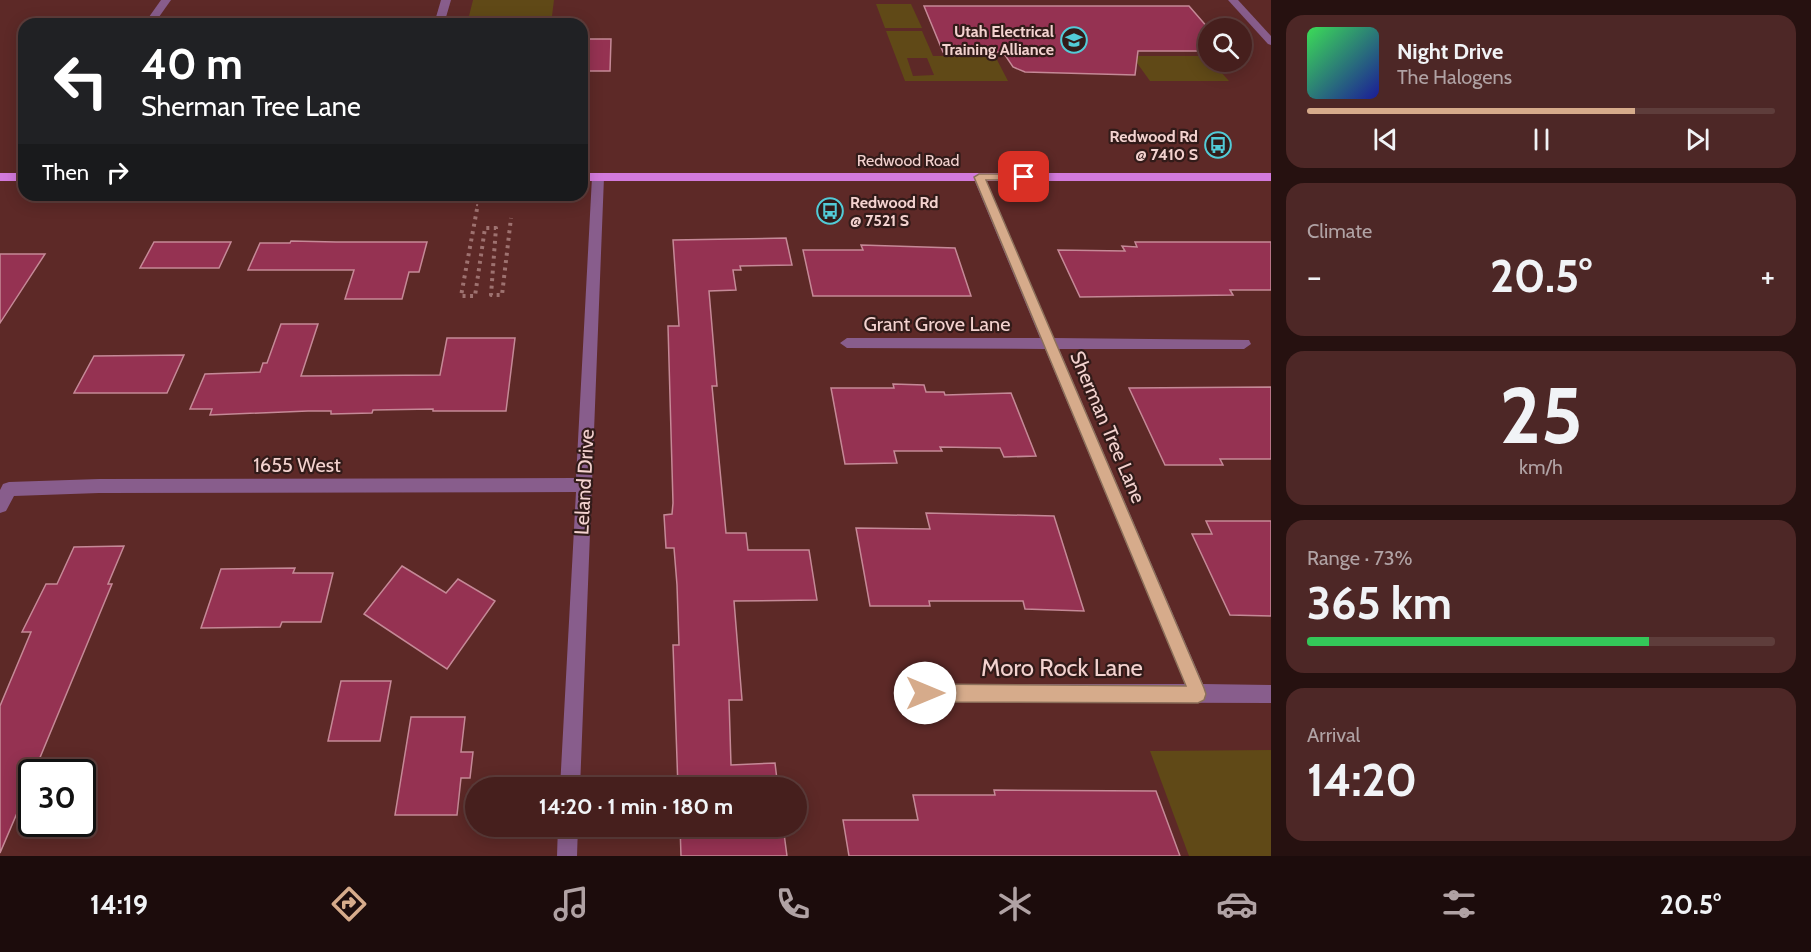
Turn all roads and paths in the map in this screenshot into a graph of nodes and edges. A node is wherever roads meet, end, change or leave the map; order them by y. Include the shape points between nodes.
1 (166, 0) edge
2 (446, 0) edge
3 (1233, 0) edge
4 (152, 18) edge
5 (441, 18) edge
6 (1271, 42) edge
7 (0, 177) edge
8 (18, 177) edge
9 (588, 177) edge
10 (598, 177) junction
11 (979, 177) junction
12 (1271, 177) edge
13 (478, 201) edge
14 (511, 218) dead end
15 (847, 343) dead end
16 (1050, 344) junction
17 (1244, 344) dead end
18 (584, 485) junction
19 (0, 506) edge
20 (925, 693) dead end
21 (1198, 694) junction
22 (1271, 694) edge
23 (571, 777) edge
24 (568, 837) edge
25 (567, 856) edge

1 - 4 street
2 - 5 street
3 - 6 street
7 - 8 main road
9 - 10 main road, Redwood Road
10 - 11 main road, Redwood Road
10 - 18 street, Leland Drive
11 - 12 main road, Redwood Road
11 - 16 street, Sherman Tree Lane
13 - 14 path via 461,296 476,296 485,228 496,228 491,295 502,295
15 - 16 street, Grant Grove Lane
16 - 17 street, Grant Grove Lane
16 - 21 street, Sherman Tree Lane
18 - 19 street, 1655 West via 9,489
18 - 23 street, Leland Drive
20 - 21 street, Moro Rock Lane
21 - 22 street, Moro Rock Lane
24 - 25 street

